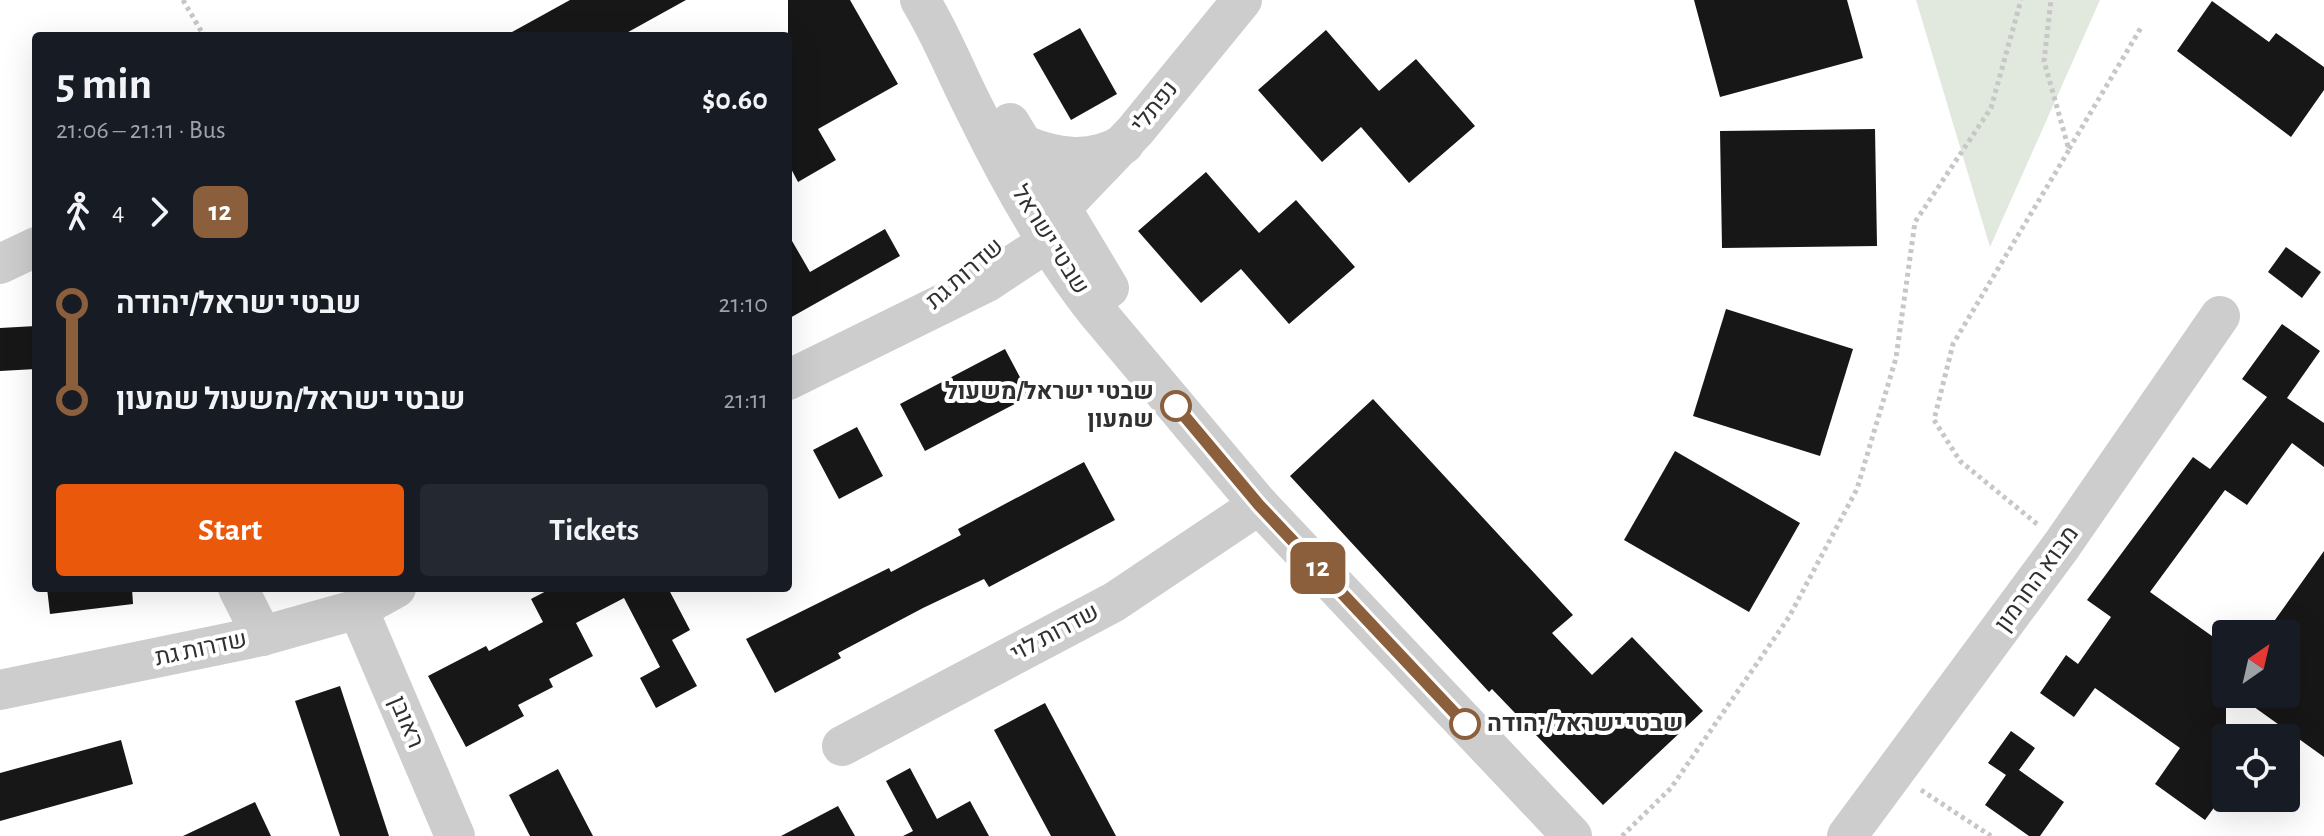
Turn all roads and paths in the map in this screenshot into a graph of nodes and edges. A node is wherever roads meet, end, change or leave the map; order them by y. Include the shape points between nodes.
1 (183, 0) edge
2 (920, 0) edge
3 (1242, 0) edge
4 (2021, 0) edge
5 (2051, 0) edge
6 (2142, 26) dead end
7 (202, 32) edge
8 (945, 40) junction
9 (1124, 144) junction
10 (1024, 145) junction
11 (2069, 150) junction
12 (1047, 222) junction
13 (32, 249) edge
14 (0, 264) edge
15 (987, 282) junction
16 (1096, 311) junction
17 (919, 314) junction
18 (2220, 316) dead end
19 (792, 378) edge
20 (1187, 419) junction
21 (1259, 505) junction
22 (2062, 545) junction
23 (240, 592) edge
24 (389, 592) edge
25 (358, 609) junction
26 (262, 636) junction
27 (0, 690) edge
28 (842, 746) dead end
29 (1895, 773) junction
30 (455, 836) edge
31 (1572, 836) edge
32 (1622, 836) edge
33 (1847, 836) edge
34 (1991, 836) edge

1 - 7 path
2 - 8 street, שבטי ישראל
3 - 9 street, נפתלי
4 - 32 path via 1991,108 1915,222 1896,358 1857,489 1789,617 1671,788
5 - 11 path via 2044,61
6 - 11 path
8 - 10 street, שבטי ישראל
8 - 12 street, שבטי ישראל via 973,108
9 - 10 street via 1101,155 1070,157
9 - 12 street, נפתלי
10 - 12 street, שבטי ישראל
11 - 22 path via 1953,344 1934,420 1960,461
12 - 15 street, שדרות גת
12 - 16 street, שבטי ישראל
12 - 17 street, שדרות גת
12 - 20 street, שבטי ישראל
13 - 14 street
15 - 16 street via 1025,281
15 - 17 street, שדרות גת
16 - 20 street, שבטי ישראל
17 - 19 street, שדרות גת
18 - 22 street, מבוא החרמון
20 - 21 street, שבטי ישראל
21 - 28 street, שדרות לוי via 1114,602
21 - 31 street, שבטי ישראל
22 - 29 street, מבוא החרמון
23 - 26 street
24 - 25 street, שדרות גת
25 - 26 street, שדרות גת
25 - 30 street, ראובן
26 - 27 street, שדרות גת
29 - 33 street, מבוא החרמון
29 - 34 path

